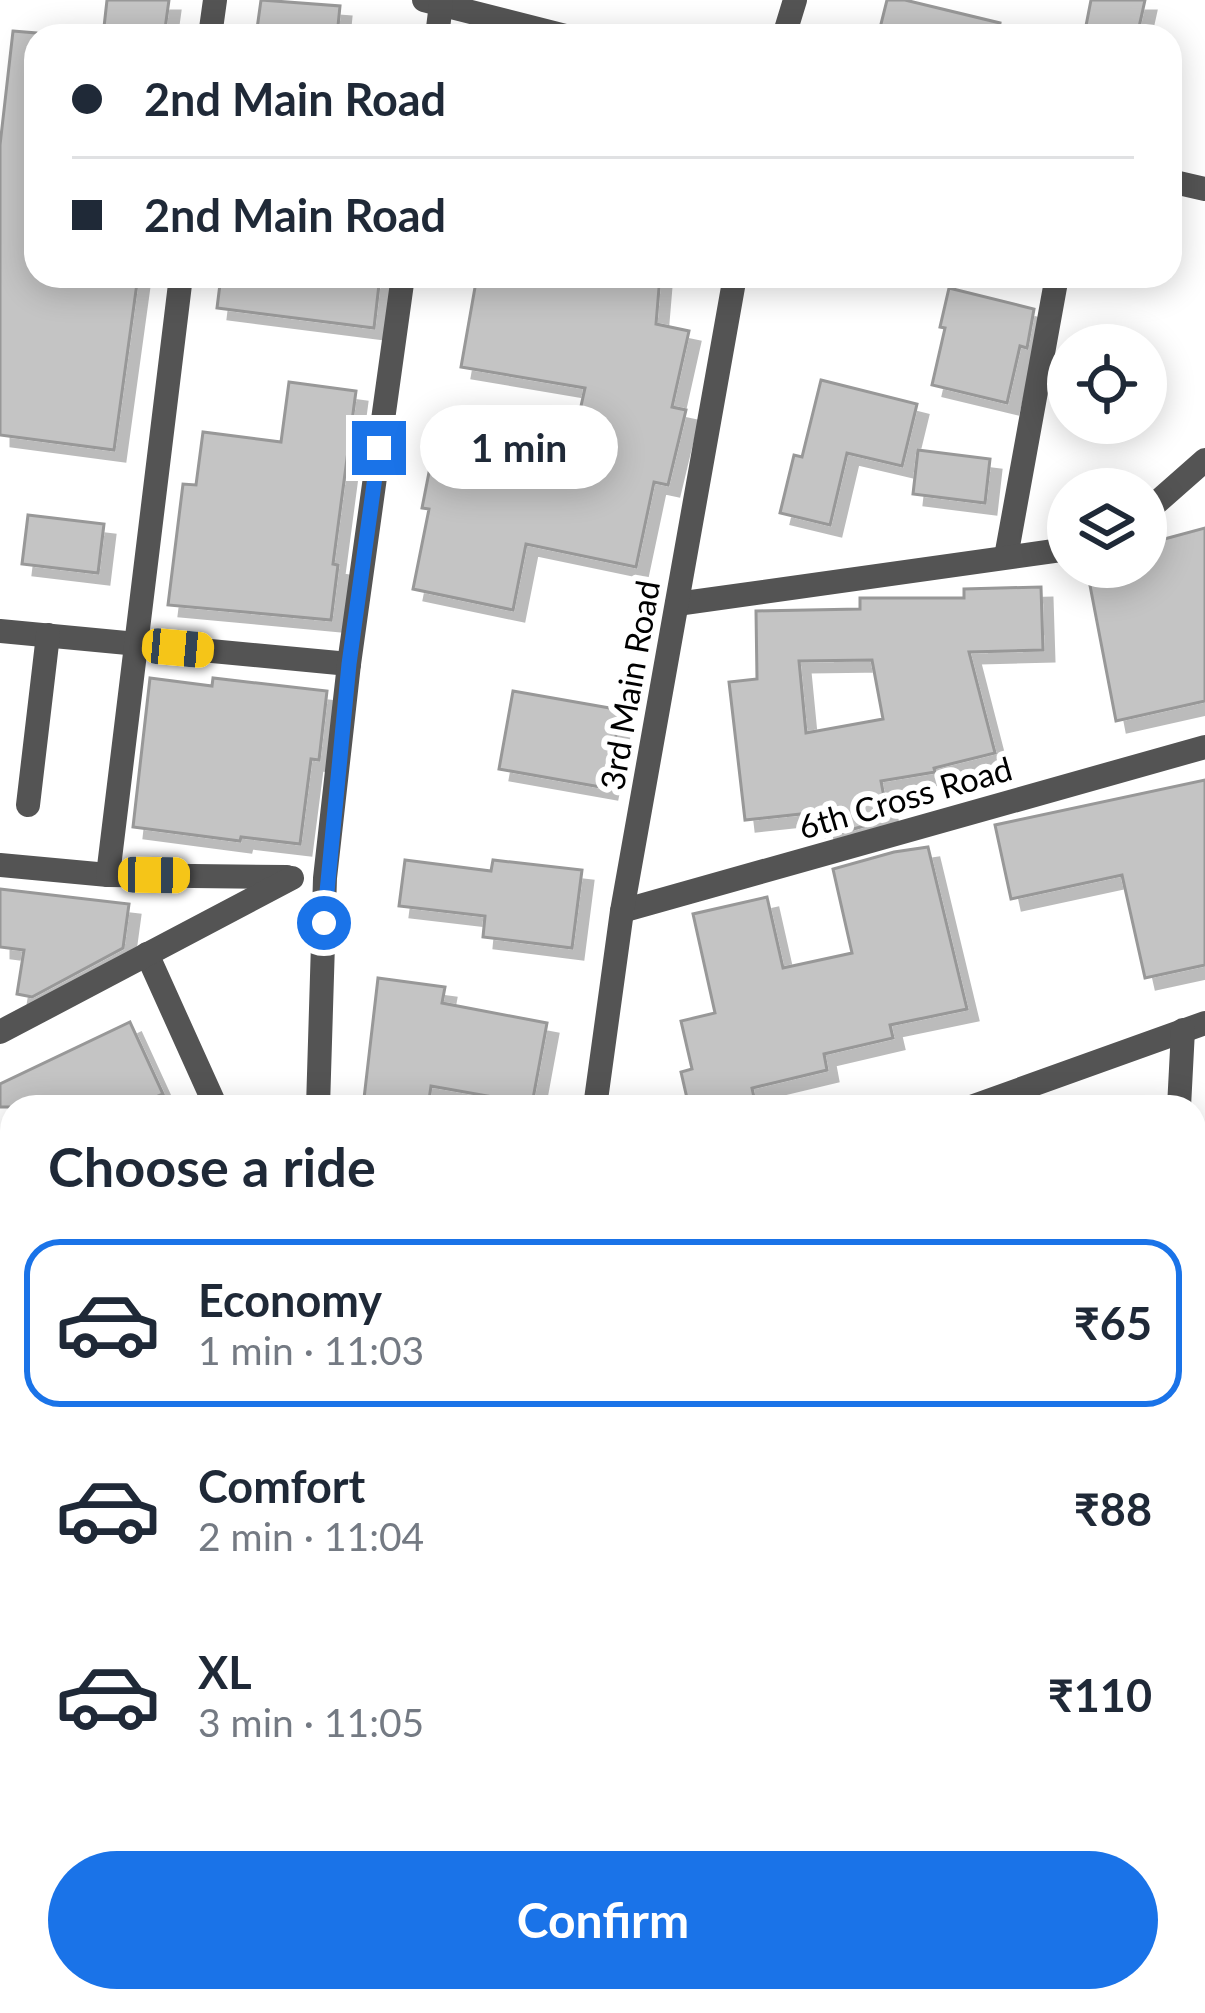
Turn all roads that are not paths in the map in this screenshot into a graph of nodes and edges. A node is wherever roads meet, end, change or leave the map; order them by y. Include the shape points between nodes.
1 (432, 2) edge
2 (518, 24) edge
3 (180, 288) edge
4 (401, 288) edge
5 (733, 288) edge
6 (1055, 288) edge
7 (1205, 460) edge
8 (1167, 493) edge
9 (1047, 552) edge
10 (1006, 557) junction
11 (676, 604) junction
12 (0, 631) edge
13 (48, 635) junction
14 (136, 644) junction
15 (349, 664) junction
16 (1205, 747) edge
17 (28, 805) dead end
18 (0, 865) edge
19 (108, 875) junction
20 (292, 878) junction
21 (325, 878) junction
22 (622, 911) junction
23 (147, 954) junction
24 (1194, 1027) edge
25 (0, 1032) edge
26 (211, 1095) edge
27 (318, 1095) edge
28 (597, 1095) edge
29 (1004, 1095) edge
30 (1181, 1095) edge

1 - 2 street
3 - 14 street
4 - 15 street
5 - 11 street, 3rd Main Road
6 - 10 street
7 - 8 street
9 - 10 street
10 - 11 street
11 - 22 street, 3rd Main Road
12 - 13 street
13 - 14 street
13 - 17 street
14 - 15 street
14 - 19 street
15 - 21 street
16 - 22 street, 6th Cross Road
18 - 19 street
19 - 20 street
20 - 21 street
20 - 23 street
21 - 27 street
22 - 28 street, 3rd Main Road
23 - 25 street
23 - 26 street
24 - 29 street
24 - 30 street

